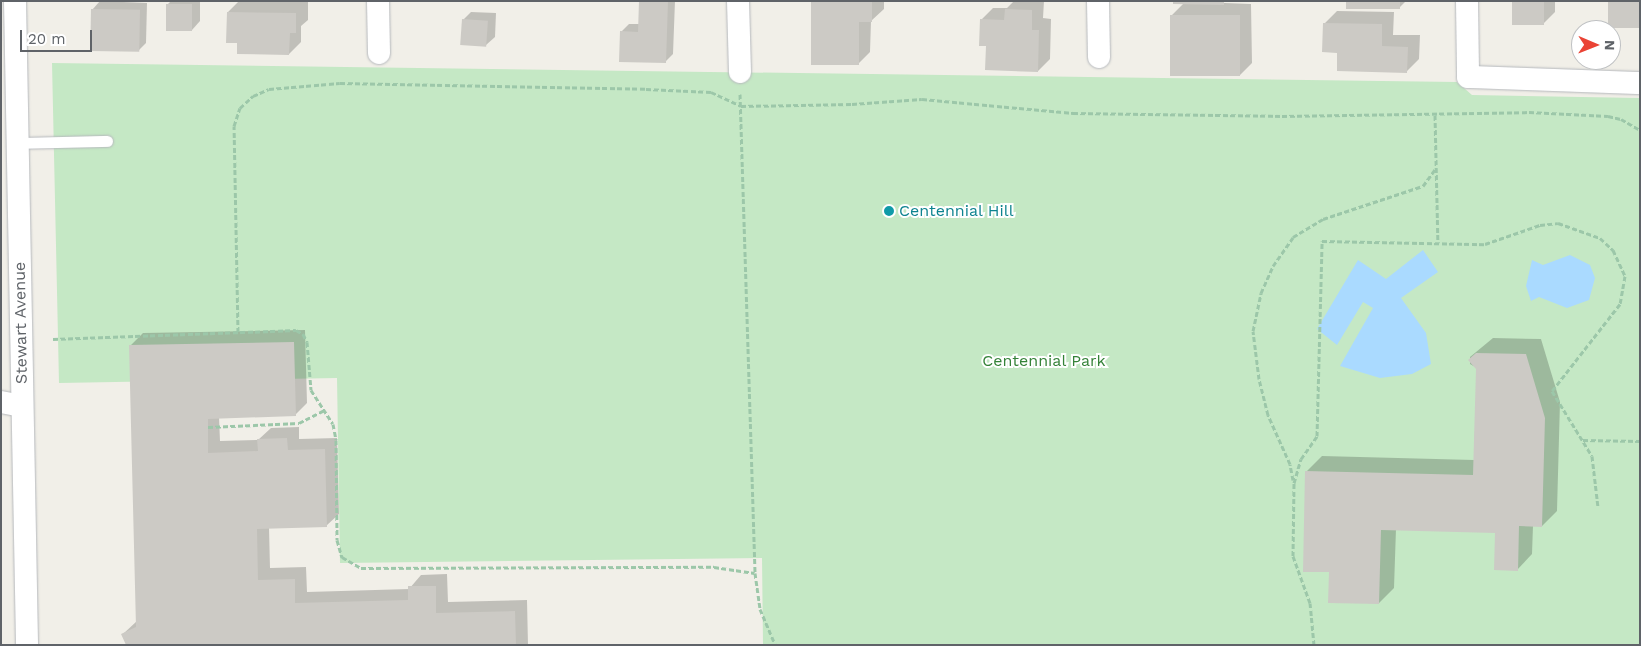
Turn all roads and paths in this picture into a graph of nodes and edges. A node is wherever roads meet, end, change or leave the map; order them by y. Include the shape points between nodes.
1 (15, 1) edge
2 (378, 1) edge
3 (738, 1) edge
4 (1098, 1) edge
5 (1467, 1) edge
6 (379, 53) dead end
7 (1099, 56) dead end
8 (740, 72) joint
9 (1640, 83) edge
10 (741, 106) junction
11 (1435, 115) junction
12 (1640, 130) edge
13 (107, 141) dead end
14 (18, 143) junction
15 (1436, 168) junction
16 (1438, 243) junction
17 (238, 332) junction
18 (53, 339) dead end
19 (12, 404) edge
20 (325, 410) junction
21 (208, 427) dead end
22 (1583, 440) junction
23 (1640, 441) edge
24 (1294, 483) junction
25 (1598, 508) dead end
26 (755, 573) junction
27 (27, 645) edge
28 (775, 645) edge
29 (1314, 645) edge

1 - 14 street, Stewart Avenue
2 - 6 street
3 - 8 street
4 - 7 street
5 - 9 street via 1468,77
8 - 10 path
10 - 11 path via 922,99 1073,113
10 - 17 path via 711,92 340,83 270,89 253,96 240,108 234,126
10 - 26 path
11 - 12 path via 1528,112 1608,116
11 - 15 path
13 - 14 lane
14 - 19 street, Stewart Avenue
15 - 16 path
15 - 24 path via 1422,186 1323,219 1293,237 1273,266 1261,293 1253,331 1259,379 1268,415 1290,464
16 - 22 path via 1486,244 1540,225 1558,223 1600,238 1612,250 1625,276 1620,304 1552,391
16 - 24 path via 1322,242 1317,436 1301,459
17 - 18 path
17 - 20 path via 296,330 303,334 307,342 311,390
19 - 27 street, Stewart Avenue
20 - 21 path via 299,423
20 - 26 path via 333,424 336,440 337,540 342,557 362,568 714,567
22 - 23 path
22 - 25 path via 1592,456
24 - 29 path via 1293,556 1310,603
26 - 28 path via 760,609

